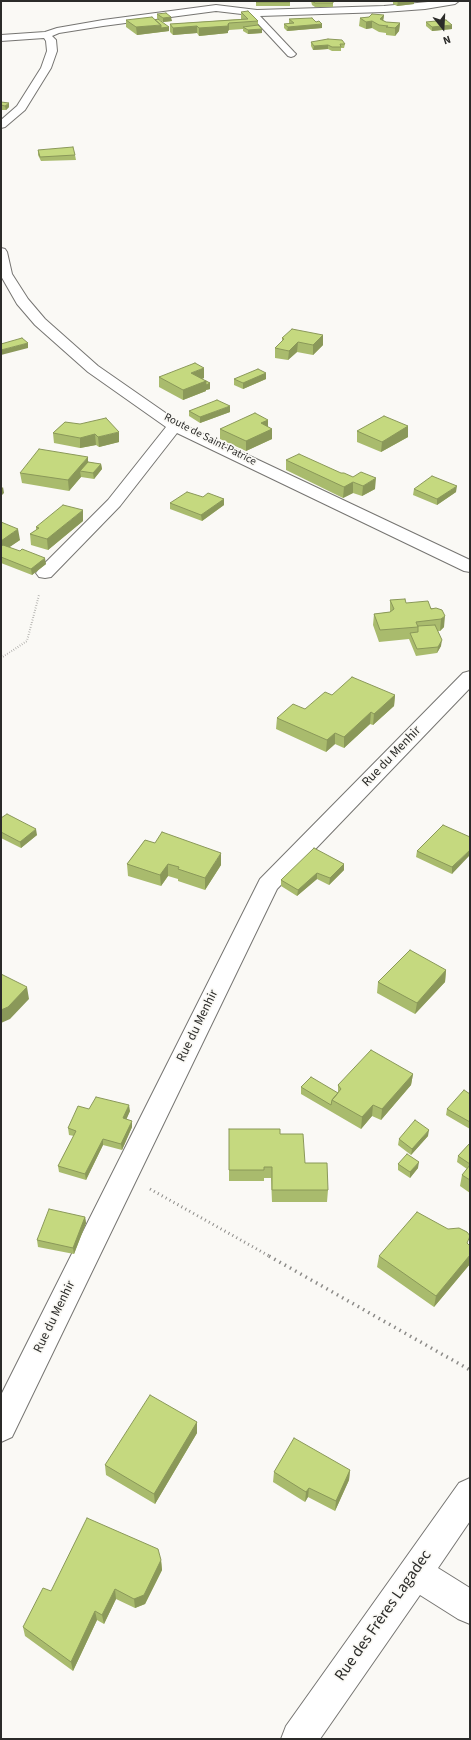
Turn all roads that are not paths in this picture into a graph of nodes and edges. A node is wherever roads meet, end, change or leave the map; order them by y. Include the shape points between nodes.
1 (455, 1) edge
2 (217, 4) edge
3 (253, 13) junction
4 (46, 35) junction
5 (1, 38) edge
6 (291, 54) dead end
7 (1, 125) edge
8 (1, 252) edge
9 (175, 426) junction
10 (470, 567) edge
11 (45, 573) road end
12 (470, 678) edge
13 (1, 1427) edge
14 (470, 1494) edge
15 (415, 1573) junction
16 (470, 1607) edge
17 (299, 1739) edge

1 - 3 street via 384,9
2 - 3 street
2 - 4 street
3 - 6 street
4 - 5 street
4 - 7 street via 51,40 52,51 46,68 21,108
8 - 9 street, Route de Saint-Patrice via 6,274 40,322 93,369
9 - 10 street, Route de Saint-Patrice
9 - 11 street via 114,503
12 - 13 street, Rue du Menhir via 268,885
14 - 15 street, Rue des Frères Lagadec
15 - 16 street
15 - 17 street, Rue des Frères Lagadec

